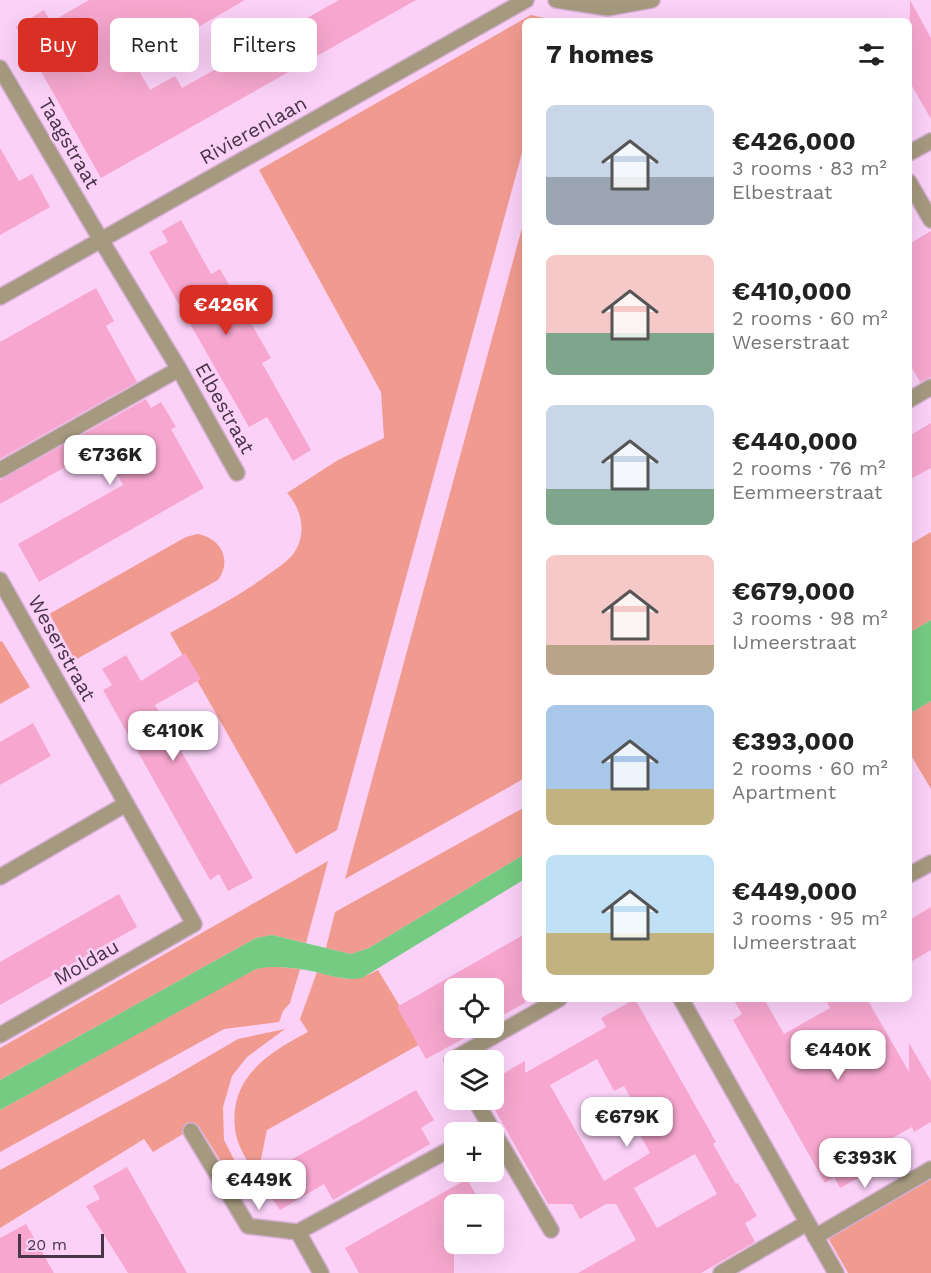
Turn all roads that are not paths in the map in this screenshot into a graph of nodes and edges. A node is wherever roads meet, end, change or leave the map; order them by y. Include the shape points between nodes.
1 (526, 0) edge
2 (556, 0) edge
3 (652, 0) edge
4 (611, 4) edge
5 (0, 68) edge
6 (931, 141) edge
7 (912, 151) edge
8 (912, 187) edge
9 (931, 220) edge
10 (101, 240) junction
11 (0, 297) edge
12 (179, 369) junction
13 (931, 387) edge
14 (912, 398) edge
15 (0, 470) edge
16 (237, 473) dead end
17 (0, 580) edge
18 (126, 804) junction
19 (931, 863) edge
20 (912, 873) edge
21 (0, 877) edge
22 (194, 924) joint
23 (554, 1002) edge
24 (687, 1002) edge
25 (0, 1035) edge
26 (470, 1050) edge
27 (191, 1131) dead end
28 (444, 1152) edge
29 (504, 1158) edge
30 (931, 1169) edge
31 (807, 1223) junction
32 (551, 1230) dead end
33 (298, 1232) junction
34 (815, 1237) junction
35 (321, 1273) edge
36 (721, 1273) edge
37 (836, 1273) edge

1 - 10 street, Rivierenlaan
2 - 4 street
3 - 4 street
5 - 10 street, Taagstraat
6 - 7 street
8 - 9 street
10 - 11 street, Rivierenlaan
10 - 12 street, Elbestraat
12 - 15 street
12 - 16 street, Elbestraat
13 - 14 street
17 - 18 street, Weserstraat
18 - 21 street
18 - 22 street, Weserstraat
19 - 20 street
22 - 25 street, Moldau
23 - 26 street
24 - 31 street
27 - 33 street via 248,1226
28 - 33 street
29 - 32 street
30 - 34 street
31 - 34 street
31 - 36 street
33 - 35 street
34 - 37 street

